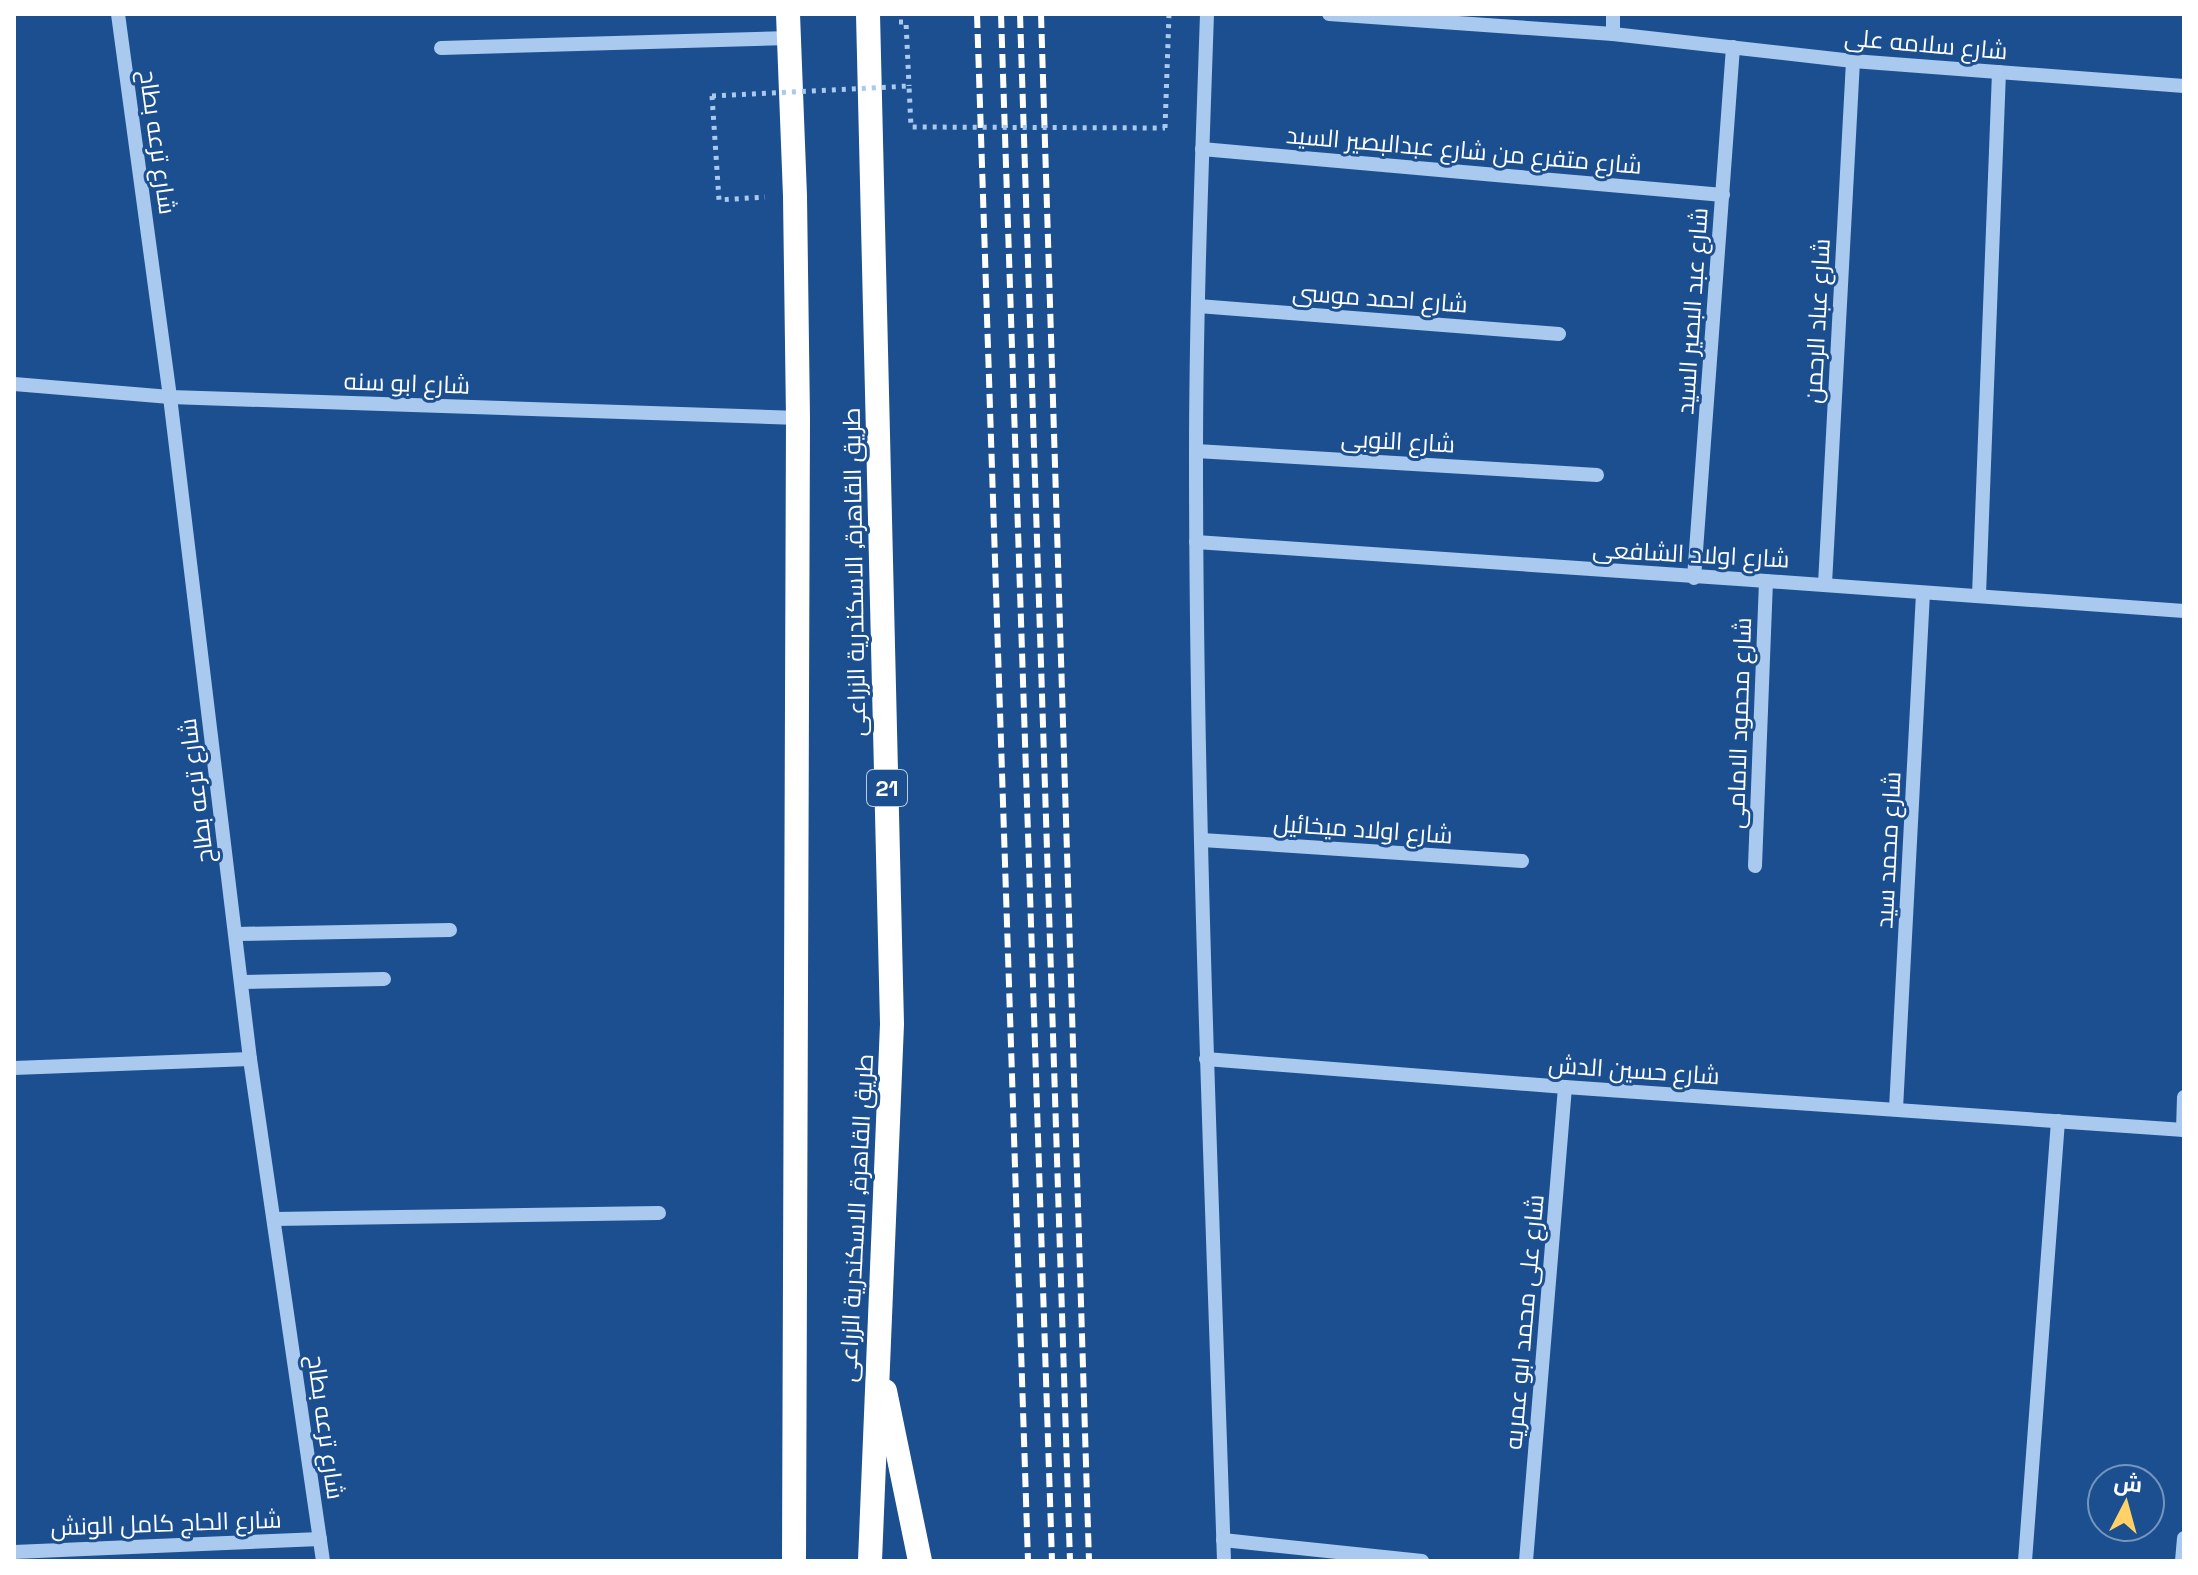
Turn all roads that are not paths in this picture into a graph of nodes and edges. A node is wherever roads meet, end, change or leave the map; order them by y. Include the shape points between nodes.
1 (118, 14) edge
2 (868, 14) edge
3 (1207, 14) edge
4 (1329, 14) edge
5 (1613, 14) edge
6 (789, 26) edge
7 (1613, 34) junction
8 (1733, 47) junction
9 (441, 48) dead end
10 (1853, 61) junction
11 (1999, 72) junction
12 (2184, 86) edge
13 (1202, 149) junction
14 (1723, 195) junction
15 (1198, 306) junction
16 (1559, 334) dead end
17 (14, 384) edge
18 (170, 397) junction
19 (798, 418) junction
20 (1196, 451) junction
21 (1597, 475) dead end
22 (1196, 542) junction
23 (1694, 578) junction
24 (1766, 581) junction
25 (1825, 584) junction
26 (1923, 593) junction
27 (1979, 595) junction
28 (2184, 611) edge
29 (1202, 840) junction
30 (1522, 861) dead end
31 (1755, 866) dead end
32 (450, 930) dead end
33 (236, 934) junction
34 (384, 979) dead end
35 (241, 982) junction
36 (250, 1059) junction
37 (1206, 1059) junction
38 (14, 1068) edge
39 (1565, 1087) junction
40 (2184, 1097) edge
41 (1896, 1109) junction
42 (2058, 1121) junction
43 (2184, 1130) edge
44 (659, 1213) dead end
45 (274, 1219) junction
46 (877, 1353) junction
47 (2184, 1538) edge
48 (320, 1539) junction
49 (1223, 1540) junction
50 (14, 1552) edge
51 (323, 1561) edge
52 (794, 1561) edge
53 (870, 1561) edge
54 (920, 1561) edge
55 (1224, 1561) edge
56 (1422, 1561) edge
57 (1526, 1561) edge
58 (2025, 1561) edge
59 (2182, 1561) edge

1 - 18 street, شارع ترعه بطاح
2 - 46 highway, طريق القاهرة, الاسكندرية الزراعى / 21 via 892,1024
3 - 13 street
4 - 7 street, شارع سلامه على
5 - 7 street
6 - 9 street
6 - 19 highway
7 - 8 street, شارع سلامه على
8 - 10 street, شارع سلامه على
8 - 14 street, شارع عبد البصير السيد
10 - 11 street, شارع سلامه على
10 - 25 street, شارع عباد الرحمن
11 - 12 street, شارع سلامه على
11 - 27 street
13 - 14 street, شارع متفرع من شارع عبدالبصير السيد
13 - 15 street
14 - 23 street, شارع عبد البصير السيد
15 - 16 street, شارع احمد موسى
15 - 20 street
17 - 18 street, شارع ابو سنه
18 - 19 street, شارع ابو سنه
18 - 33 street, شارع ترعه بطاح
19 - 52 highway
20 - 21 street, شارع النوبى
20 - 22 street
22 - 23 street, شارع اولاد الشافعى
22 - 29 street
23 - 24 street, شارع اولاد الشافعى
24 - 25 street, شارع اولاد الشافعى
24 - 31 street, شارع محمود الامامى
25 - 26 street, شارع اولاد الشافعى
26 - 27 street, شارع اولاد الشافعى
26 - 41 street, شارع محمد سيد
27 - 28 street, شارع اولاد الشافعى
29 - 30 street, شارع اولاد ميخائيل
29 - 37 street
32 - 33 street
33 - 35 street, شارع ترعه بطاح
34 - 35 street
35 - 36 street, شارع ترعه بطاح
36 - 38 street
36 - 45 street, شارع ترعه بطاح
37 - 39 street, شارع حسين الدش
37 - 49 street
39 - 41 street, شارع حسين الدش
39 - 57 street, شارع على محمد ابو عمريه
40 - 43 street
41 - 42 street, شارع حسين الدش
42 - 43 street, شارع حسين الدش
42 - 58 street
44 - 45 street
45 - 48 street, شارع ترعه بطاح
46 - 53 highway, طريق القاهرة, الاسكندرية الزراعى / 21
46 - 54 highway
47 - 59 street
48 - 50 street, شارع الحاج كامل الونش
48 - 51 street, شارع ترعه بطاح
49 - 55 street
49 - 56 street

